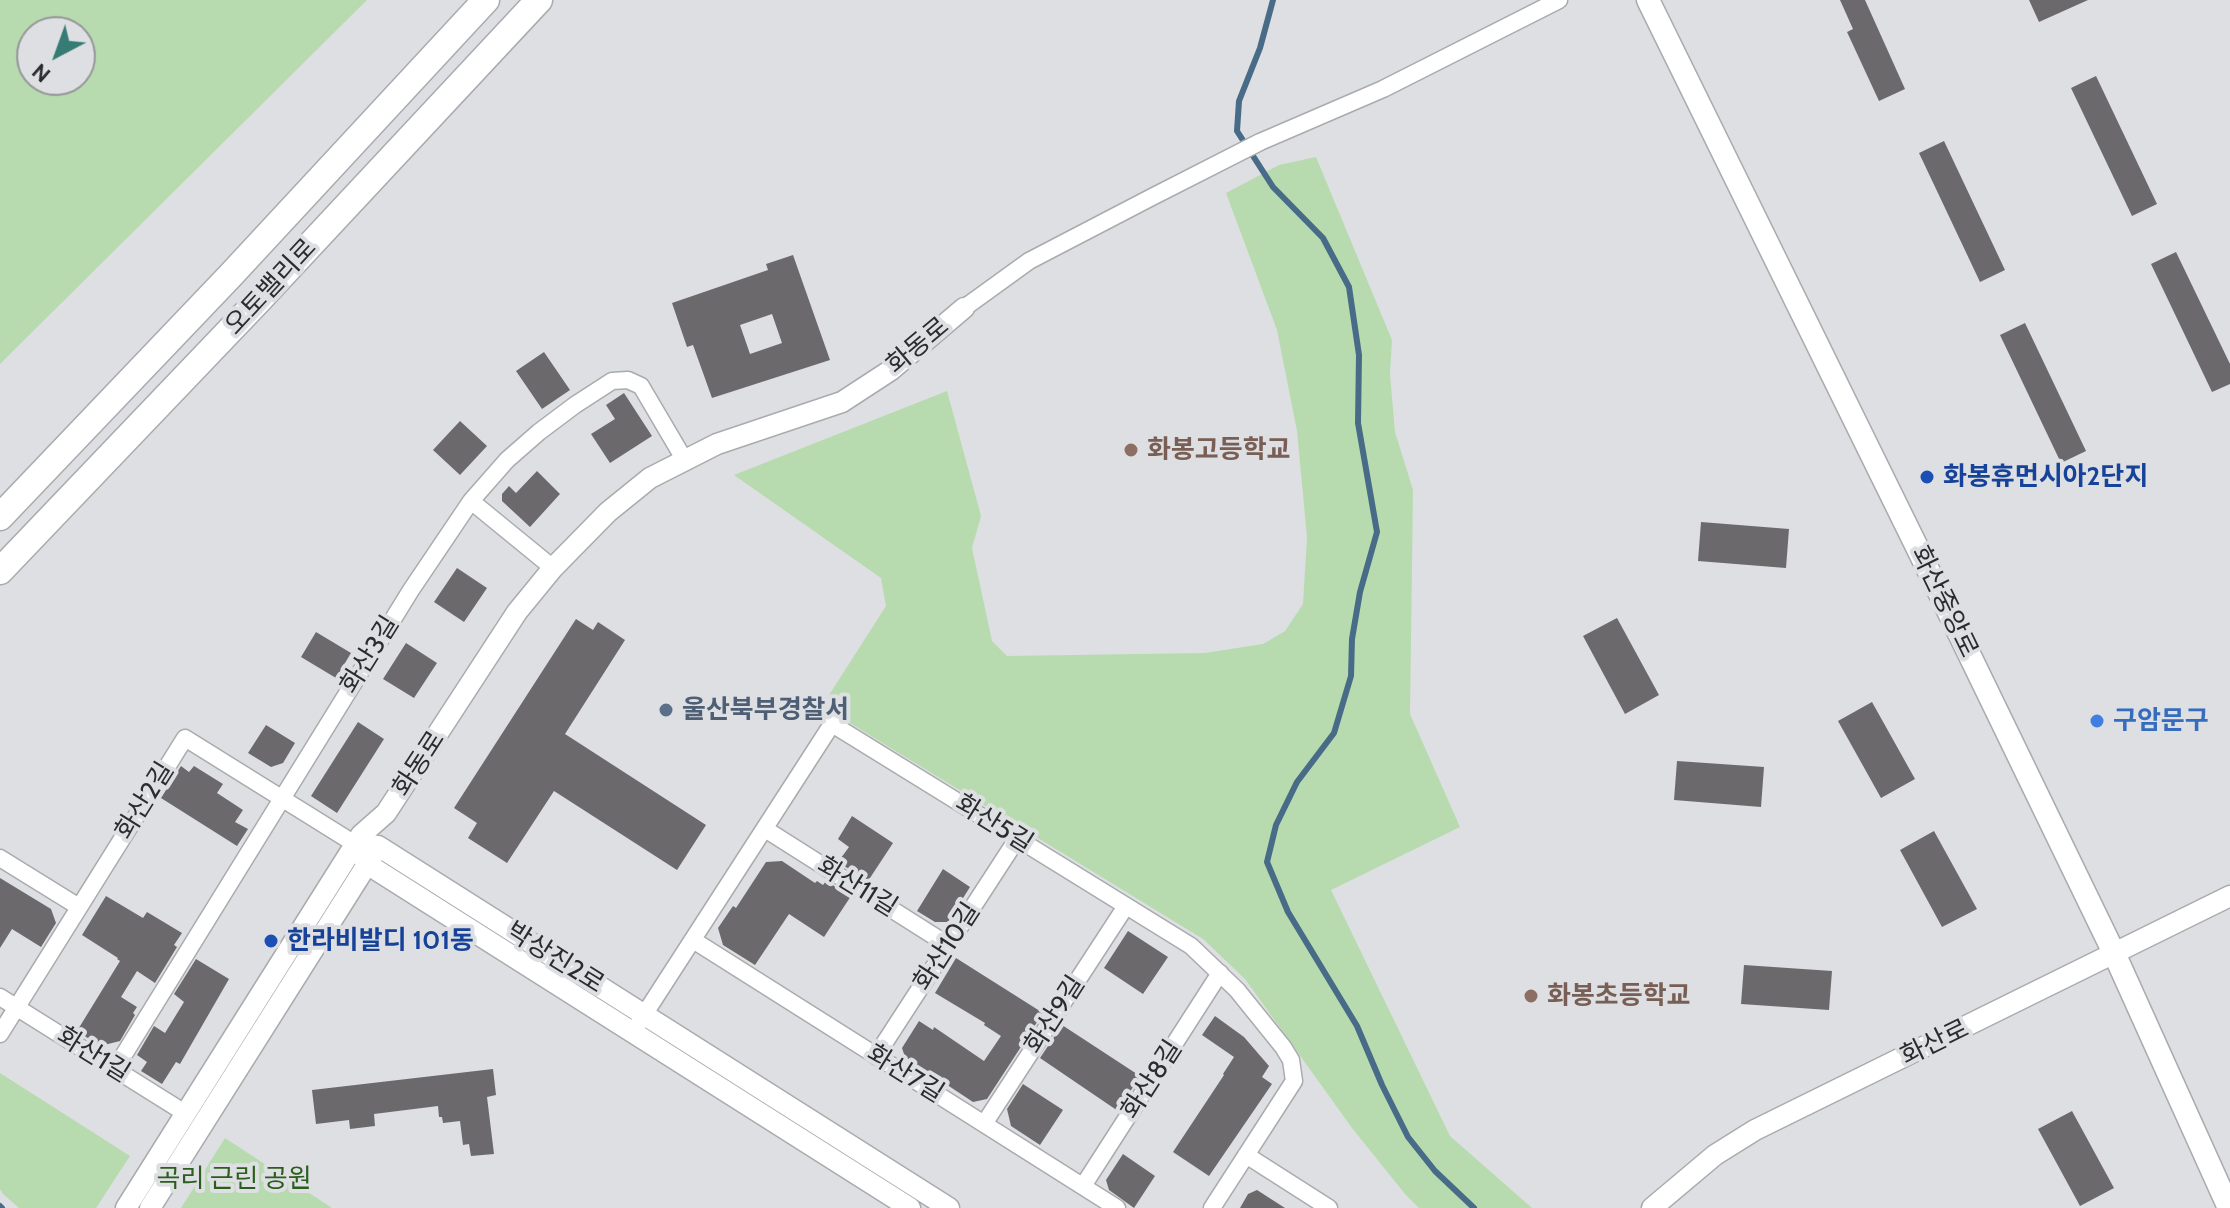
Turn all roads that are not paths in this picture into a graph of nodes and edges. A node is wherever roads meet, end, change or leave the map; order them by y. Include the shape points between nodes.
1 (486, 0) edge
2 (539, 0) edge
3 (1559, 0) edge
4 (1648, 0) edge
5 (964, 308) joint
6 (684, 459) junction
7 (471, 501) junction
8 (0, 517) edge
9 (553, 568) junction
10 (0, 571) edge
11 (282, 799) junction
12 (386, 813) junction
13 (765, 829) junction
14 (1017, 839) junction
15 (355, 844) junction
16 (373, 855) junction
17 (0, 858) edge
18 (2230, 896) edge
19 (1126, 906) junction
20 (79, 907) junction
21 (693, 940) junction
22 (948, 945) junction
23 (2114, 953) junction
24 (1220, 973) junction
25 (0, 997) edge
26 (17, 1007) junction
27 (639, 1024) junction
28 (0, 1034) edge
29 (876, 1056) junction
30 (115, 1069) junction
31 (185, 1113) junction
32 (984, 1124) junction
33 (1246, 1155) junction
34 (1083, 1186) junction
35 (126, 1208) edge
36 (150, 1208) edge
37 (910, 1208) edge
38 (949, 1208) edge
39 (1117, 1208) edge
40 (1212, 1208) edge
41 (1329, 1208) edge
42 (1652, 1208) edge
43 (2229, 1208) edge

1 - 8 highway, 오토밸리로
2 - 10 highway, 오토밸리로
3 - 5 street, 화동로 via 1383,89 1260,142 1029,261
4 - 23 main road, 화산중앙로
5 - 6 street, 화동로 via 891,370 842,402
6 - 7 street, 화산3길 via 641,386 612,381 539,432
6 - 9 street, 화동로 via 608,512
7 - 9 street
7 - 11 street, 화산3길
9 - 12 street, 화동로 via 517,612
11 - 15 street, 화산2길
11 - 20 street, 화산2길 via 185,738
11 - 30 street, 화산3길
12 - 15 street, 화동로
12 - 16 street, 화동로
13 - 14 street, 화산5길 via 832,724
13 - 21 street, 화산5길
13 - 22 street, 화산11길
14 - 19 street, 화산5길
14 - 22 street, 화산10길
15 - 16 street, 박상진2로
15 - 31 street, 화동로
16 - 27 street, 박상진2로
16 - 36 street, 화동로
17 - 20 street
18 - 23 street, 화산로
19 - 24 street, 화산5길 via 1191,946
19 - 32 street, 화산9길
20 - 26 street, 화산2길
21 - 27 street, 화산5길
21 - 29 street, 화산7길
22 - 29 street, 화산10길
23 - 42 street, 화산로 via 1755,1130 1715,1155
23 - 43 main road, 화산중앙로
24 - 33 street, 화산5길 via 1283,1047 1294,1070 1294,1081
24 - 34 street, 화산8길
25 - 26 street, 화산1길
26 - 28 street, 화산2길
26 - 30 street, 화산1길
27 - 37 street, 박상진2로
27 - 38 street, 박상진2로
29 - 32 street, 화산7길
30 - 31 street, 화산1길
31 - 35 street, 화동로
32 - 34 street, 화산7길
33 - 40 street, 화산5길
33 - 41 street
34 - 39 street, 화산7길

